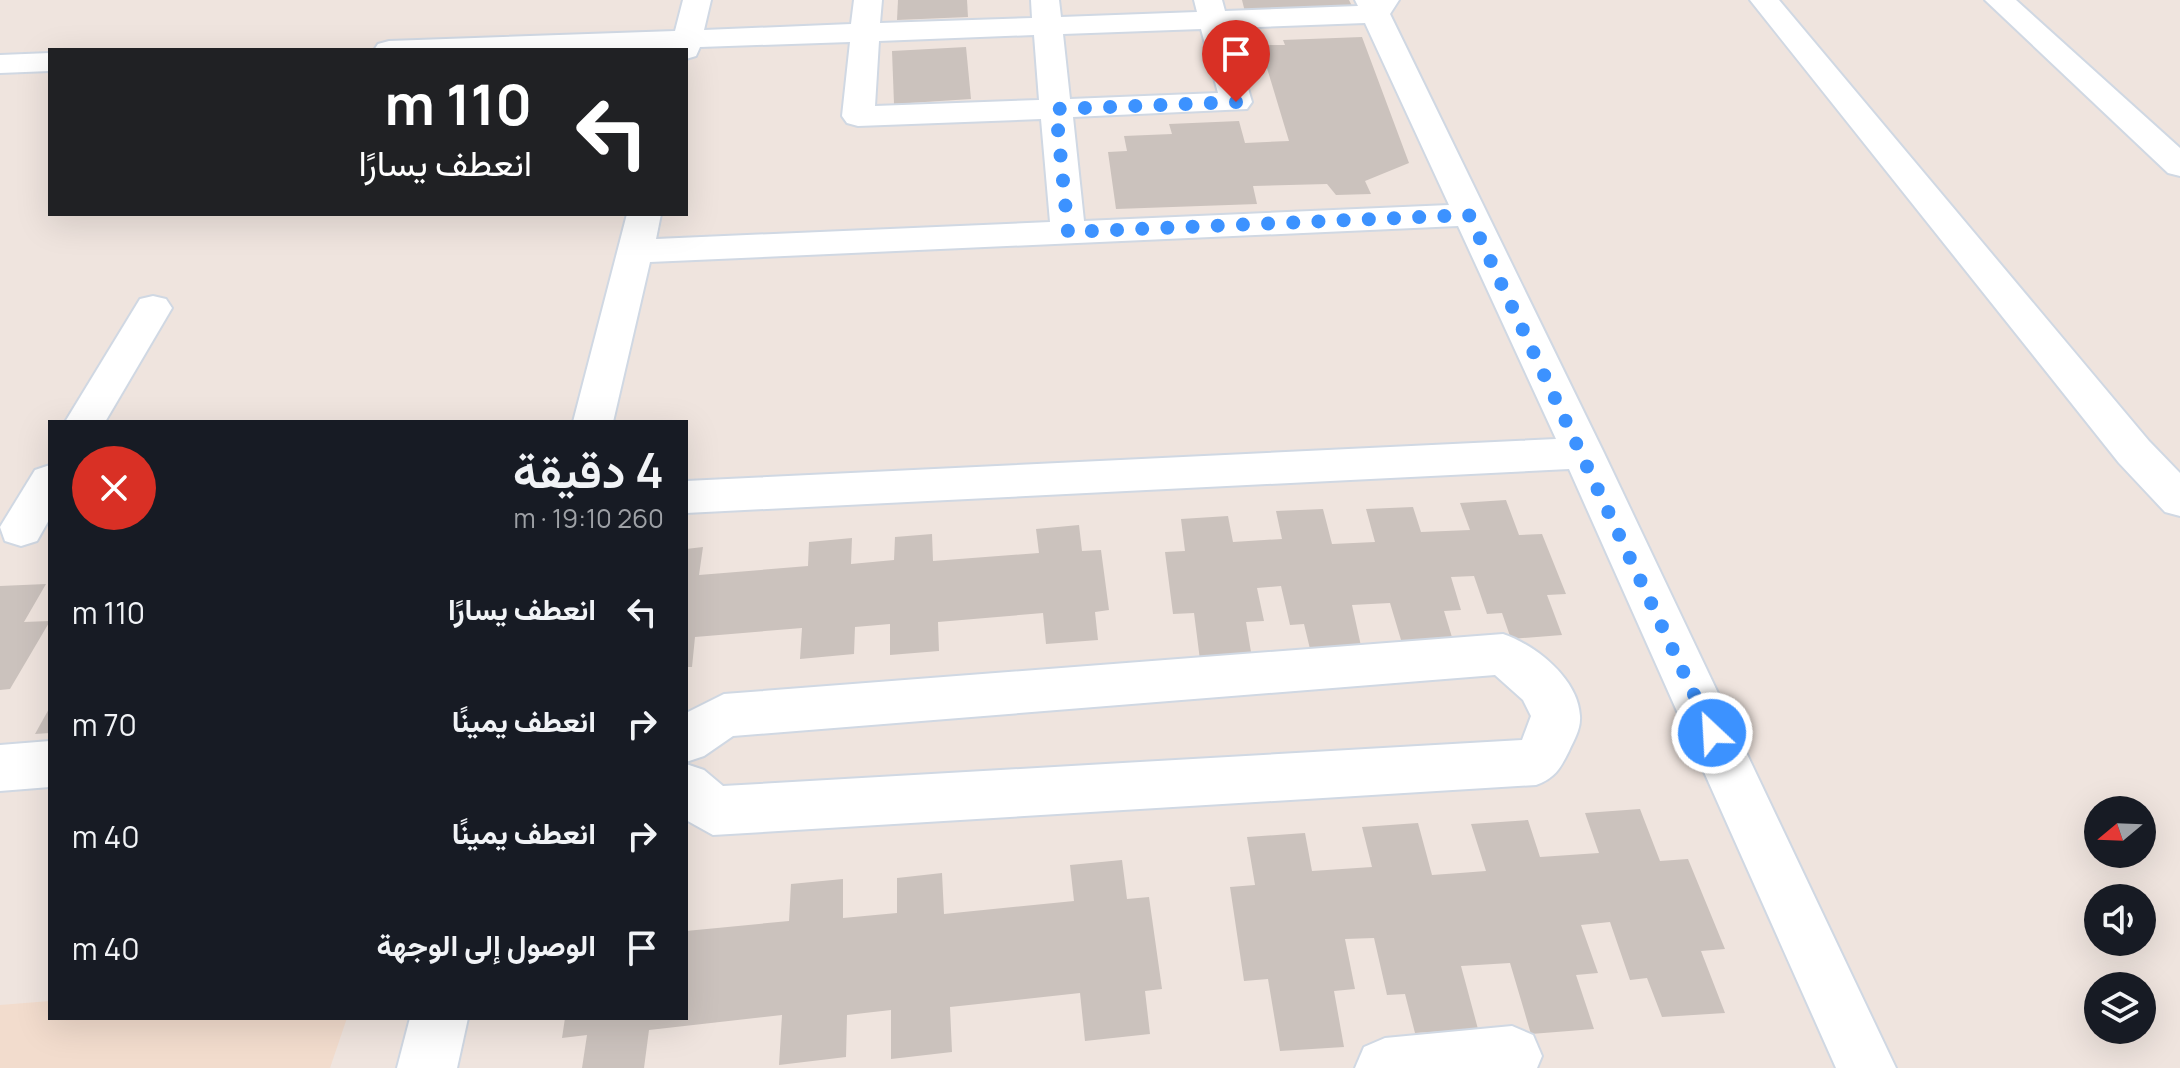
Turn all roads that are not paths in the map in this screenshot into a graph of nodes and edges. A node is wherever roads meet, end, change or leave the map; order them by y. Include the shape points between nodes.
1 (697, 0) edge
2 (868, 0) edge
3 (1764, 0) edge
4 (1999, 0) edge
5 (1376, 5) edge
6 (1211, 10) edge
7 (1046, 13) edge
8 (865, 33) junction
9 (686, 45) edge
10 (508, 48) edge
11 (48, 62) edge
12 (0, 64) edge
13 (1056, 109) junction
14 (2180, 166) edge
15 (1469, 215) junction
16 (644, 216) edge
17 (1068, 232) junction
18 (635, 251) junction
19 (153, 308) dead end
20 (86, 420) edge
21 (593, 420) edge
22 (1583, 453) junction
23 (48, 485) edge
24 (688, 497) edge
25 (2180, 500) edge
26 (24, 529) edge
27 (688, 739) edge
28 (48, 764) edge
29 (0, 768) edge
30 (688, 789) edge
31 (439, 1020) edge
32 (1512, 1056) dead end
33 (427, 1068) edge
34 (1385, 1068) edge
35 (1866, 1068) edge

1 - 9 street
2 - 8 street
3 - 25 street via 2134,452
4 - 14 street
5 - 6 street
5 - 15 street
6 - 7 street
6 - 13 street via 1236,102
7 - 8 street
7 - 13 street
8 - 9 street
8 - 13 street via 858,116
9 - 10 street
11 - 12 street
13 - 17 street
15 - 17 street
15 - 22 street
16 - 18 street
17 - 18 street
18 - 21 street
19 - 20 street
22 - 24 street
22 - 35 street
23 - 26 street
27 - 30 street via 724,715 1503,654 1541,686 1551,700 1555,726 1536,762 713,811
28 - 29 street
31 - 33 street
32 - 34 street

